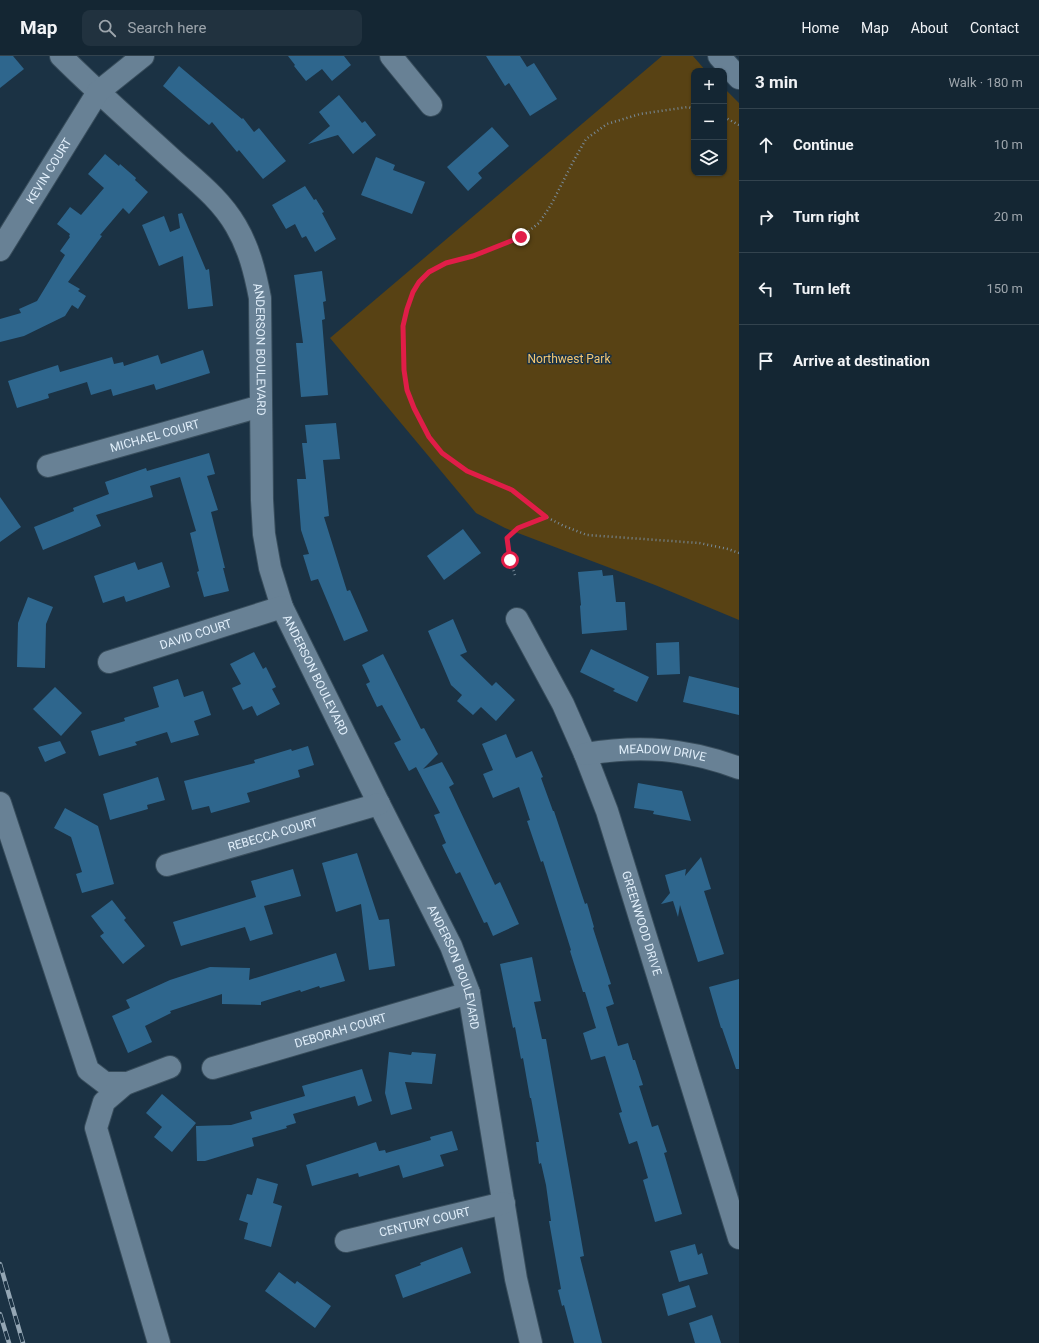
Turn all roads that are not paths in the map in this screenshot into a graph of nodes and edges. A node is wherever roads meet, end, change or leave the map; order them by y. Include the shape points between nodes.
1 (61, 56) edge
2 (143, 56) edge
3 (391, 56) edge
4 (719, 56) edge
5 (739, 78) edge
6 (98, 92) junction
7 (431, 105) dead end
8 (0, 250) edge
9 (261, 406) junction
10 (48, 466) dead end
11 (282, 607) junction
12 (516, 619) dead end
13 (109, 662) dead end
14 (585, 754) junction
15 (739, 768) edge
16 (0, 803) edge
17 (379, 804) junction
18 (167, 865) dead end
19 (469, 993) junction
20 (170, 1067) dead end
21 (213, 1068) dead end
22 (128, 1083) junction
23 (504, 1203) junction
24 (738, 1233) edge
25 (346, 1241) dead end
26 (159, 1343) edge
27 (530, 1343) edge

1 - 6 street, ANDERSON BOULEVARD
2 - 6 street, KEVIN COURT
3 - 7 street
4 - 5 street
6 - 8 street, KEVIN COURT
6 - 9 street, ANDERSON BOULEVARD via 218,200 235,224 256,274 260,298
9 - 10 street, MICHAEL COURT
9 - 11 street, ANDERSON BOULEVARD via 264,534 270,568
11 - 13 street, DAVID COURT
11 - 17 street, ANDERSON BOULEVARD
12 - 14 street, GREENWOOD DRIVE via 563,704
14 - 15 street, MEADOW DRIVE via 614,749 684,752
14 - 24 street, GREENWOOD DRIVE via 607,811
16 - 22 street via 88,1070 105,1083
17 - 18 street, REBECCA COURT
17 - 19 street, ANDERSON BOULEVARD via 451,946
19 - 21 street, DEBORAH COURT
19 - 23 street, ANDERSON BOULEVARD
20 - 22 street
22 - 26 street via 104,1102 96,1128
23 - 25 street, CENTURY COURT
23 - 27 street, ANDERSON BOULEVARD via 516,1279

